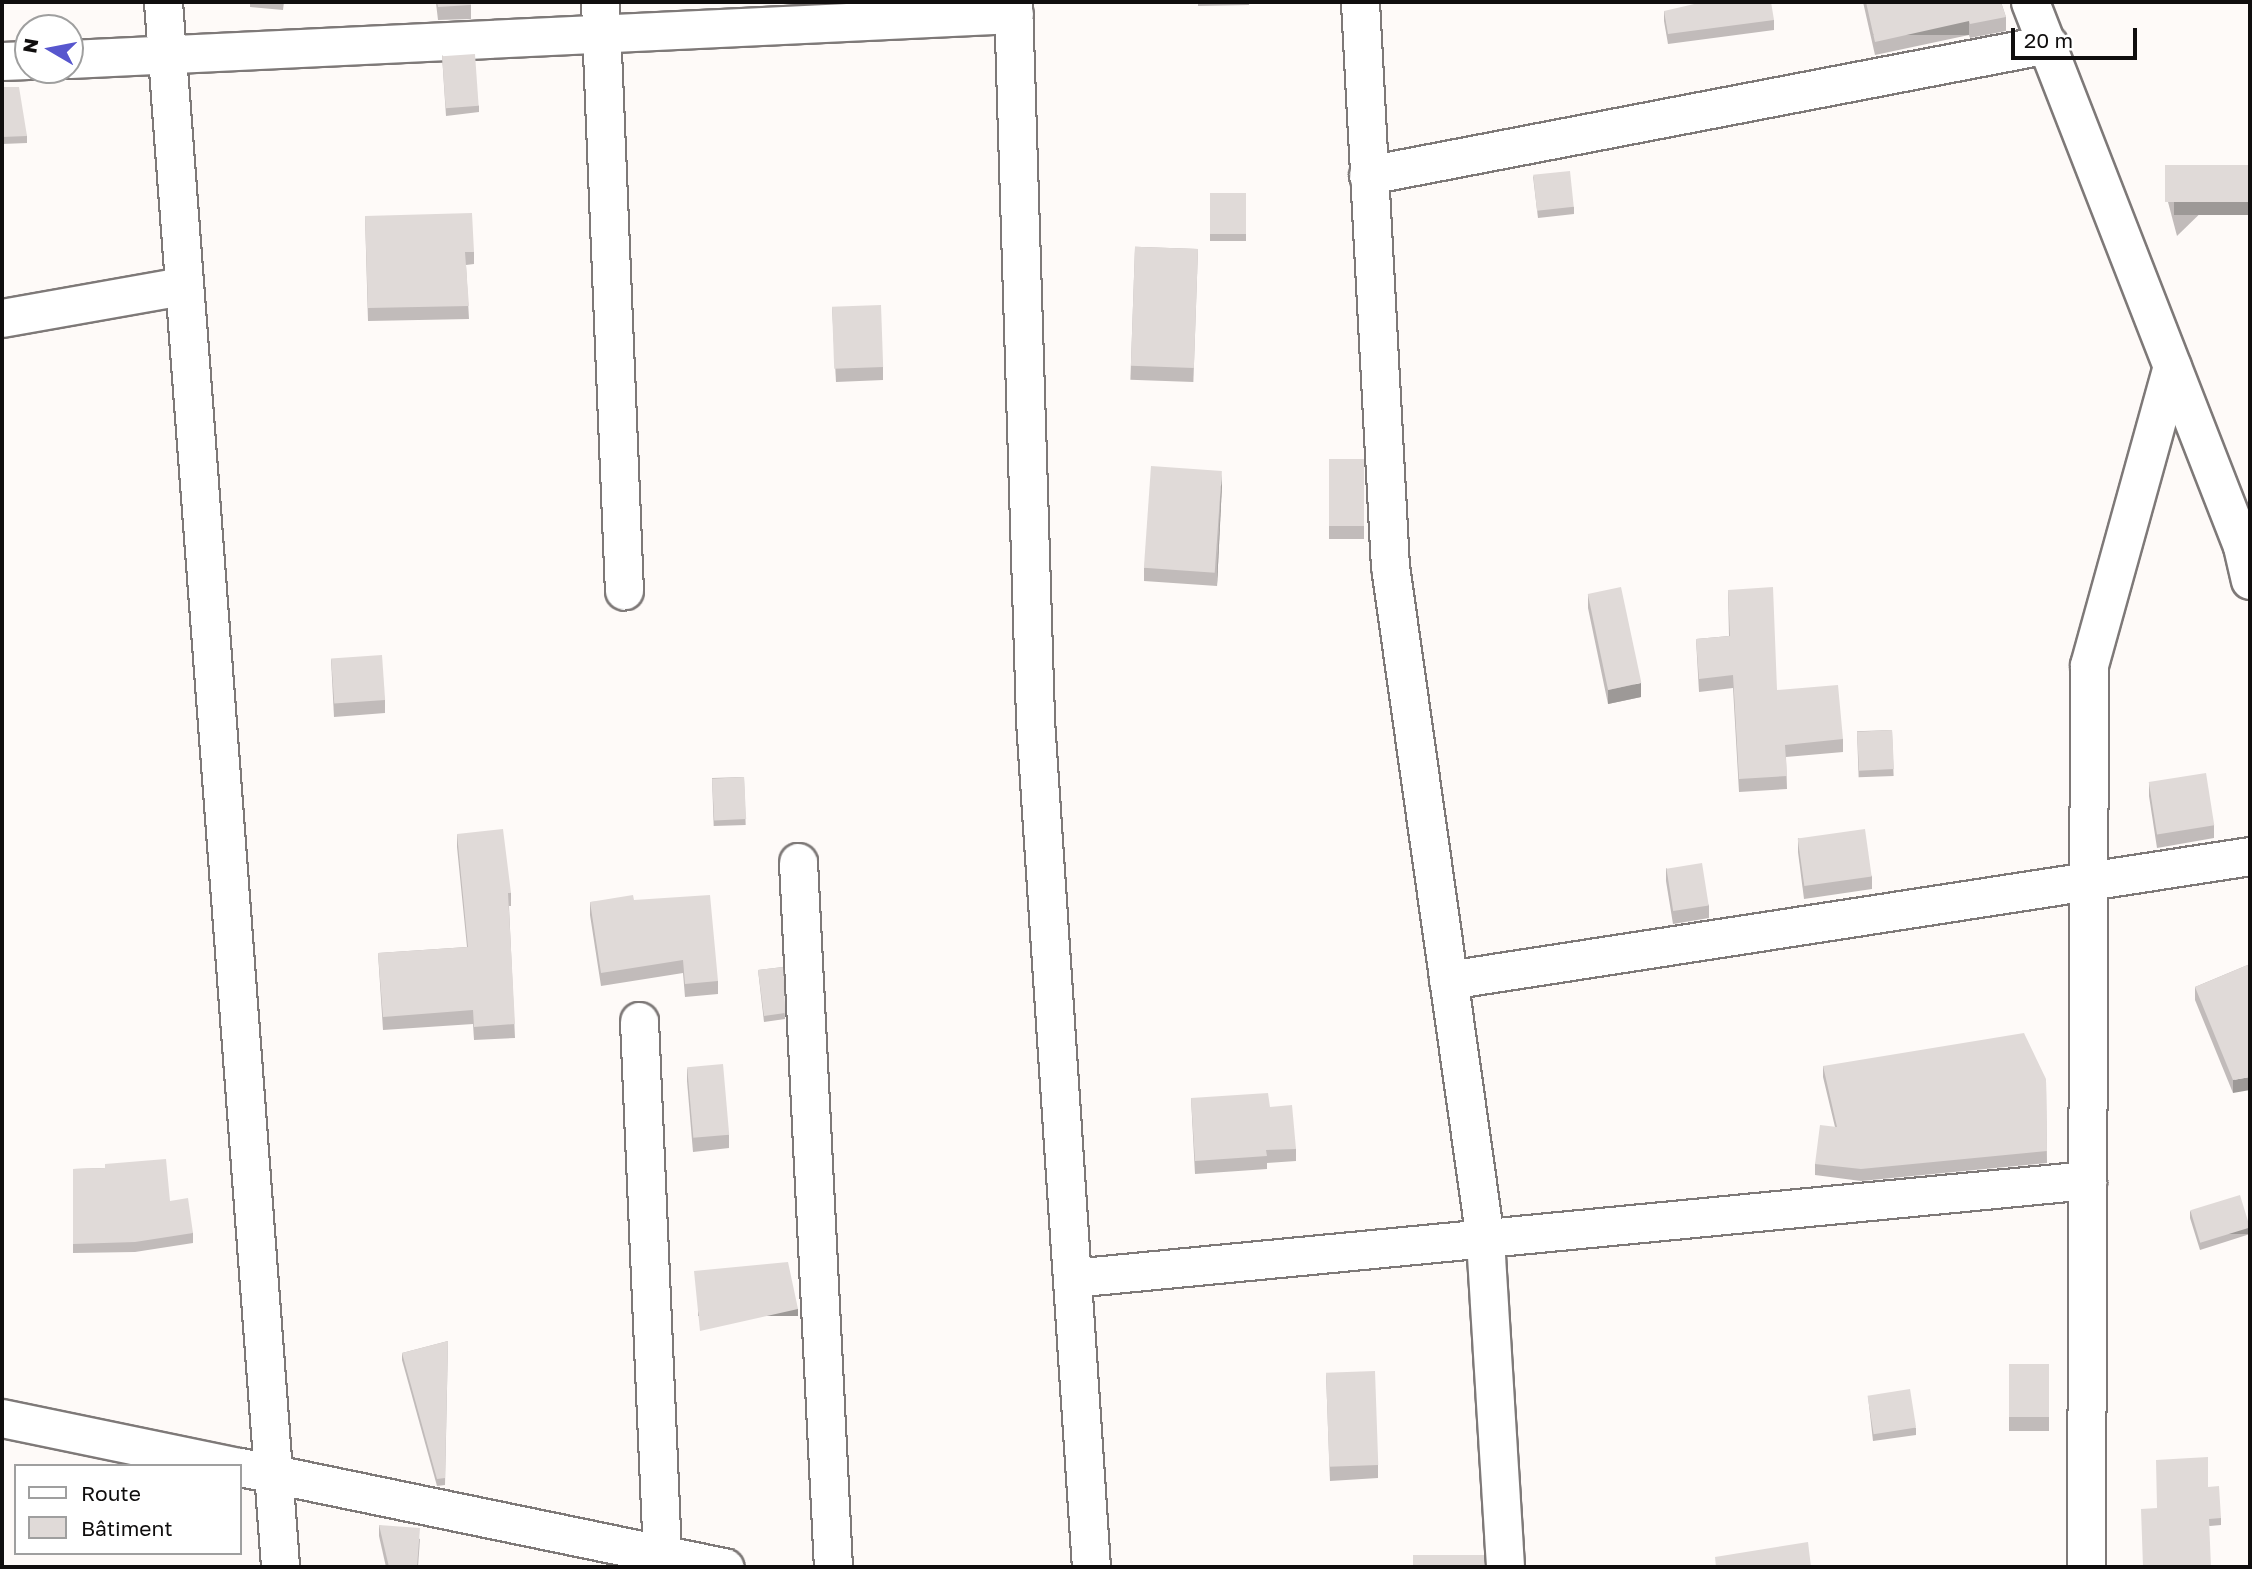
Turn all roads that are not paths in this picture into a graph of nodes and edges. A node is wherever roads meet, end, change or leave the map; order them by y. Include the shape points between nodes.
1 (163, 2) edge
2 (1360, 2) edge
3 (2030, 2) edge
4 (1014, 8) edge
5 (601, 18) edge
6 (2048, 44) junction
7 (165, 56) junction
8 (84, 59) edge
9 (1368, 174) junction
10 (182, 286) junction
11 (2, 318) edge
12 (2172, 366) junction
13 (2250, 580) edge
14 (624, 591) dead end
15 (2250, 856) edge
16 (799, 862) dead end
17 (2089, 881) junction
18 (1448, 981) junction
19 (639, 1021) dead end
20 (2087, 1180) junction
21 (1485, 1238) junction
22 (1072, 1278) junction
23 (2, 1418) edge
24 (223, 1464) edge
25 (256, 1471) edge
26 (662, 1554) junction
27 (280, 1567) edge
28 (725, 1567) edge
29 (833, 1567) edge
30 (1091, 1567) edge
31 (1505, 1567) edge
32 (2086, 1567) edge

1 - 7 street
2 - 9 street
3 - 6 street
4 - 5 street
4 - 22 street via 1035,720
5 - 7 street
5 - 14 street
6 - 9 street
6 - 12 street
7 - 8 street
7 - 10 street
9 - 18 street via 1390,566
10 - 11 street
10 - 25 street
12 - 13 street via 2242,545
12 - 17 street via 2089,665
15 - 17 street
16 - 29 street
17 - 18 street
17 - 20 street
18 - 21 street
19 - 26 street
20 - 21 street
20 - 32 street
21 - 22 street
21 - 31 street
22 - 30 street
23 - 24 street
25 - 26 street
25 - 27 street
26 - 28 street

